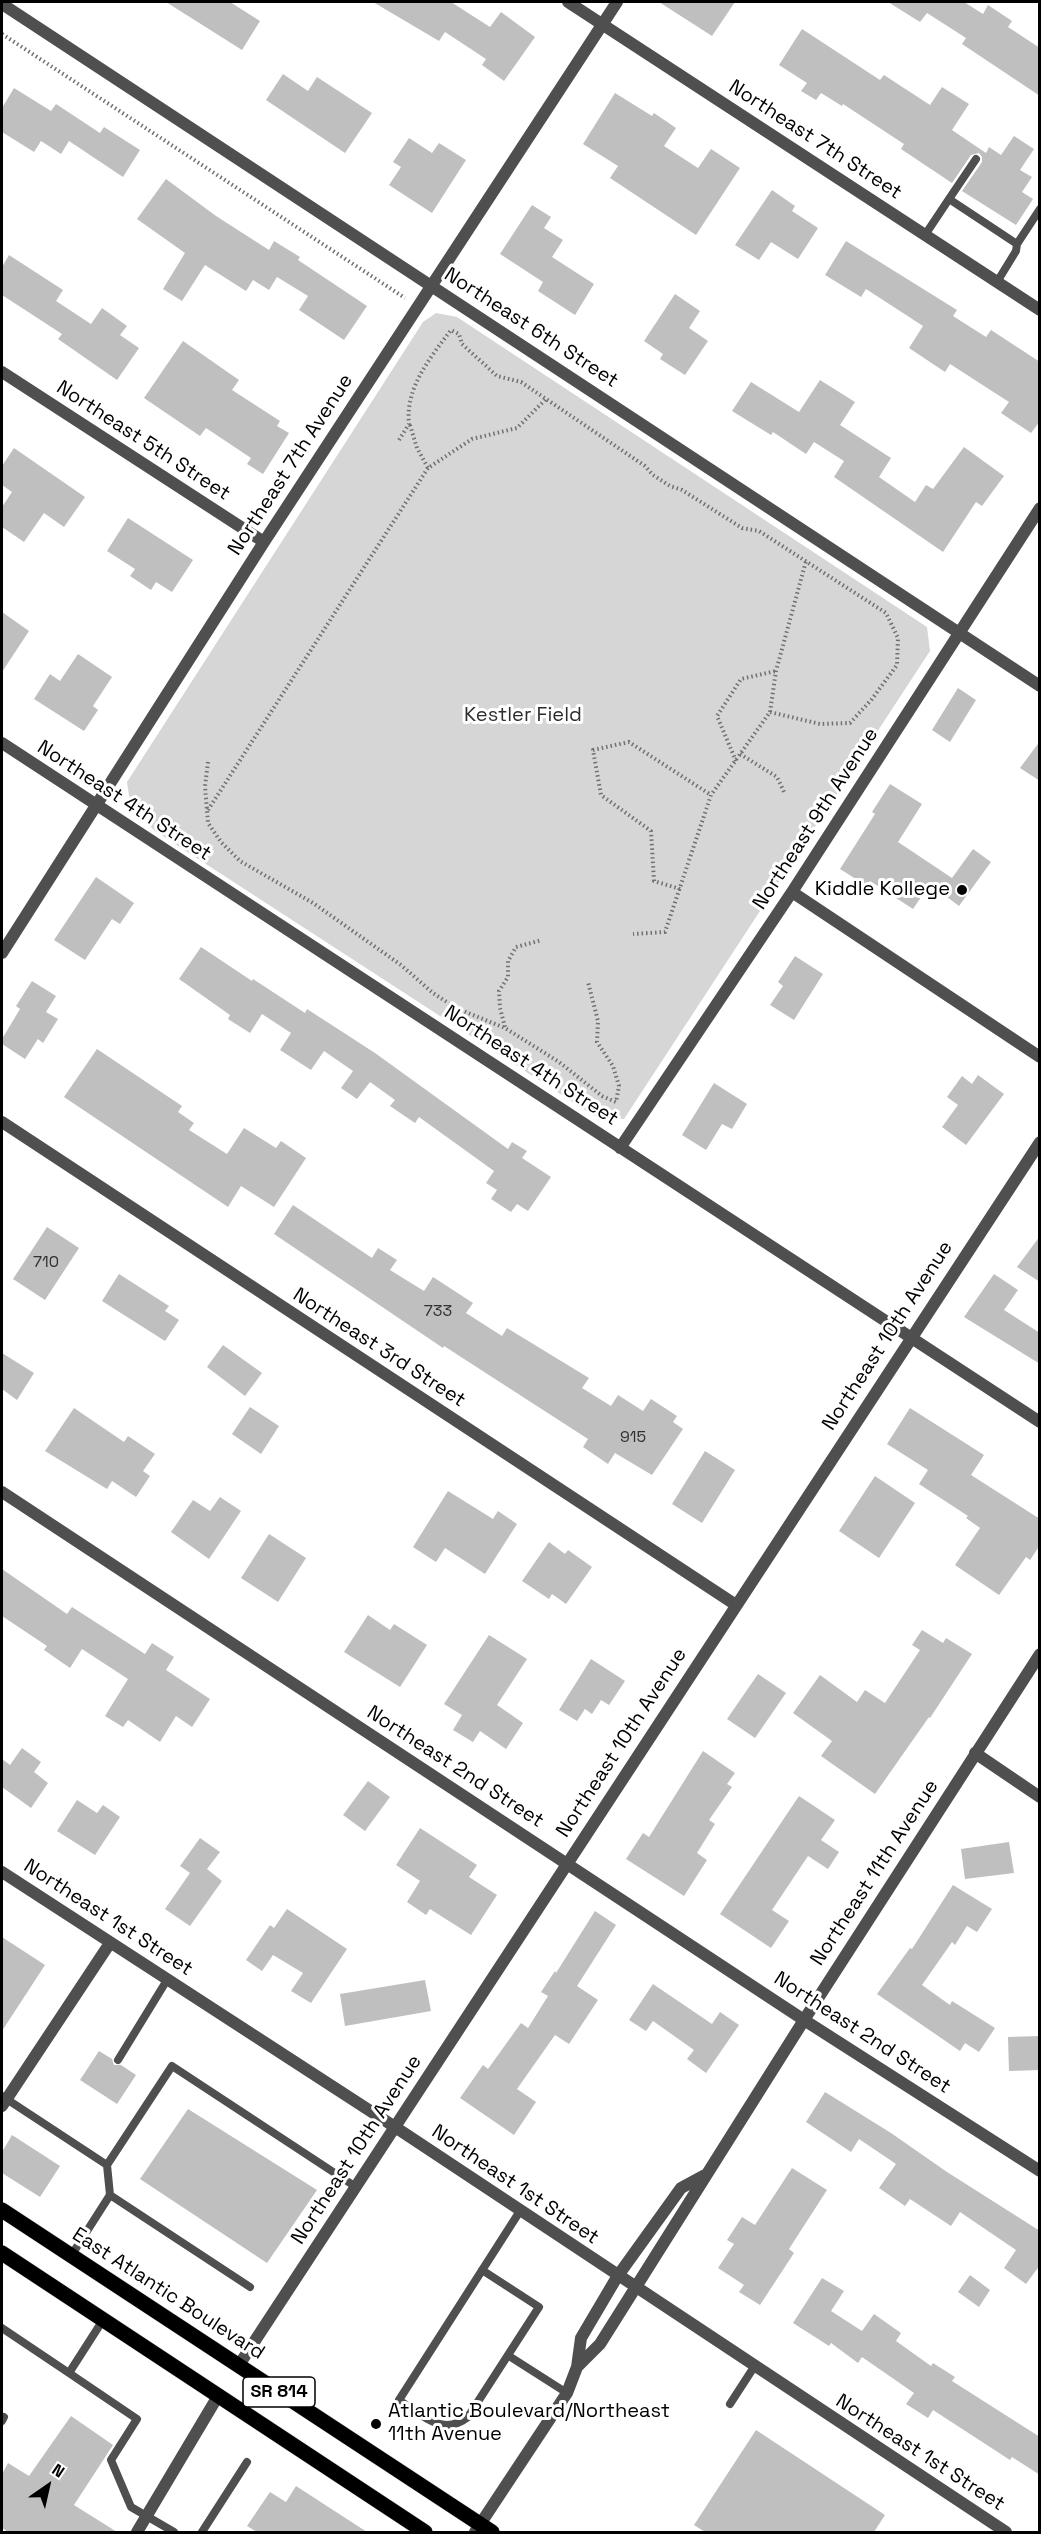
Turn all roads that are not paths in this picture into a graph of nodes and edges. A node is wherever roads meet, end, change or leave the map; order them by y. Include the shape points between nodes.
1 (568, 2) edge
2 (617, 2) edge
3 (2, 4) edge
4 (602, 24) junction
5 (975, 159) dead end
6 (949, 199) junction
7 (1040, 209) edge
8 (925, 235) junction
9 (1017, 244) junction
10 (997, 282) junction
11 (432, 286) junction
12 (1040, 310) edge
13 (2, 372) edge
14 (1040, 508) edge
15 (264, 542) junction
16 (959, 633) junction
17 (1040, 686) edge
18 (2, 743) edge
19 (97, 806) junction
20 (792, 892) junction
21 (2, 953) edge
22 (1040, 1057) edge
23 (2, 1122) edge
24 (1040, 1142) edge
25 (620, 1148) junction
26 (910, 1337) junction
27 (1040, 1422) edge
28 (2, 1492) edge
29 (736, 1605) junction
30 (1040, 1654) edge
31 (975, 1754) junction
32 (1040, 1797) edge
33 (566, 1863) junction
34 (2, 1872) edge
35 (110, 1943) junction
36 (167, 1980) junction
37 (804, 2020) junction
38 (118, 2060) dead end
39 (3, 2101) edge
40 (395, 2127) junction
41 (107, 2165) junction
42 (1040, 2171) edge
43 (706, 2174) junction
44 (356, 2187) junction
45 (110, 2195) junction
46 (2, 2210) edge
47 (520, 2211) junction
48 (2, 2218) edge
49 (24, 2224) junction
50 (2, 2253) edge
51 (71, 2256) junction
52 (482, 2270) junction
53 (617, 2277) junction
54 (250, 2287) dead end
55 (634, 2288) junction
56 (103, 2320) junction
57 (2, 2328) edge
58 (509, 2356) junction
59 (238, 2366) junction
60 (577, 2367) junction
61 (754, 2367) junction
62 (69, 2373) junction
63 (567, 2393) junction
64 (218, 2396) junction
65 (730, 2404) dead end
66 (247, 2462) dead end
67 (146, 2517) junction
68 (483, 2530) edge
69 (1001, 2531) edge
70 (136, 2532) edge
71 (174, 2532) edge
72 (202, 2532) edge
73 (426, 2532) edge

1 - 4 street, Northeast 7th Street
2 - 4 street, Northeast 7th Avenue
3 - 11 street, Northeast 6th Street
4 - 8 street, Northeast 7th Street
4 - 11 street, Northeast 7th Avenue
5 - 6 lane
6 - 8 lane
6 - 9 lane
7 - 9 lane
8 - 10 street, Northeast 7th Street
9 - 10 lane
10 - 12 street, Northeast 7th Street
11 - 15 street, Northeast 7th Avenue
11 - 16 street, Northeast 6th Street
13 - 15 street, Northeast 5th Street
14 - 16 street, Northeast 9th Avenue
15 - 19 street, Northeast 7th Avenue
16 - 17 street, Northeast 6th Street
16 - 20 street, Northeast 9th Avenue
18 - 19 street, Northeast 4th Street
19 - 21 street, Northeast 7th Avenue
19 - 25 street, Northeast 4th Street
20 - 22 street
20 - 25 street, Northeast 9th Avenue
23 - 29 street, Northeast 3rd Street
24 - 26 street, Northeast 10th Avenue
25 - 26 street, Northeast 4th Street
26 - 27 street, Northeast 4th Street
26 - 29 street, Northeast 10th Avenue
28 - 33 street, Northeast 2nd Street
29 - 33 street, Northeast 10th Avenue
30 - 31 street, Northeast 11th Avenue
31 - 32 street
31 - 37 street, Northeast 11th Avenue
33 - 37 street, Northeast 2nd Street
33 - 40 street, Northeast 10th Avenue
34 - 35 street, Northeast 1st Street
35 - 36 street, Northeast 1st Street
35 - 39 street
36 - 38 lane
36 - 40 street, Northeast 1st Street
37 - 42 street, Northeast 2nd Street
37 - 43 street, Northeast 11th Avenue
39 - 41 lane
40 - 44 street, Northeast 10th Avenue
40 - 47 street, Northeast 1st Street
41 - 44 lane via 172,2066
41 - 45 lane
43 - 53 street, Northeast 11th Avenue via 681,2188
43 - 55 street, Northeast 11th Avenue
44 - 59 street, Northeast 10th Avenue
45 - 51 lane
45 - 54 lane
46 - 49 main road, East Atlantic Boulevard / SR 814
47 - 52 lane
47 - 53 street, Northeast 1st Street
48 - 49 main road
49 - 51 main road, East Atlantic Boulevard / SR 814
50 - 56 main road, SR 814
51 - 59 main road, East Atlantic Boulevard / SR 814
52 - 58 lane via 540,2307
52 - 58 lane via 399,2400 439,2424 458,2425 468,2417
53 - 55 street, Northeast 1st Street
53 - 60 street, Northeast 11th Avenue via 581,2338
55 - 60 street, Northeast 11th Avenue via 600,2344
55 - 61 street, Northeast 1st Street
56 - 62 lane
56 - 64 main road, SR 814
57 - 62 lane
58 - 63 lane
59 - 68 main road, East Atlantic Boulevard / SR 814
60 - 63 street, Northeast 11th Avenue
61 - 65 lane
61 - 69 street, Northeast 1st Street
62 - 67 lane via 137,2419 111,2460 131,2506
63 - 68 street, Northeast 11th Avenue
64 - 67 street
64 - 73 main road, SR 814
66 - 72 lane
67 - 70 street
67 - 71 lane

